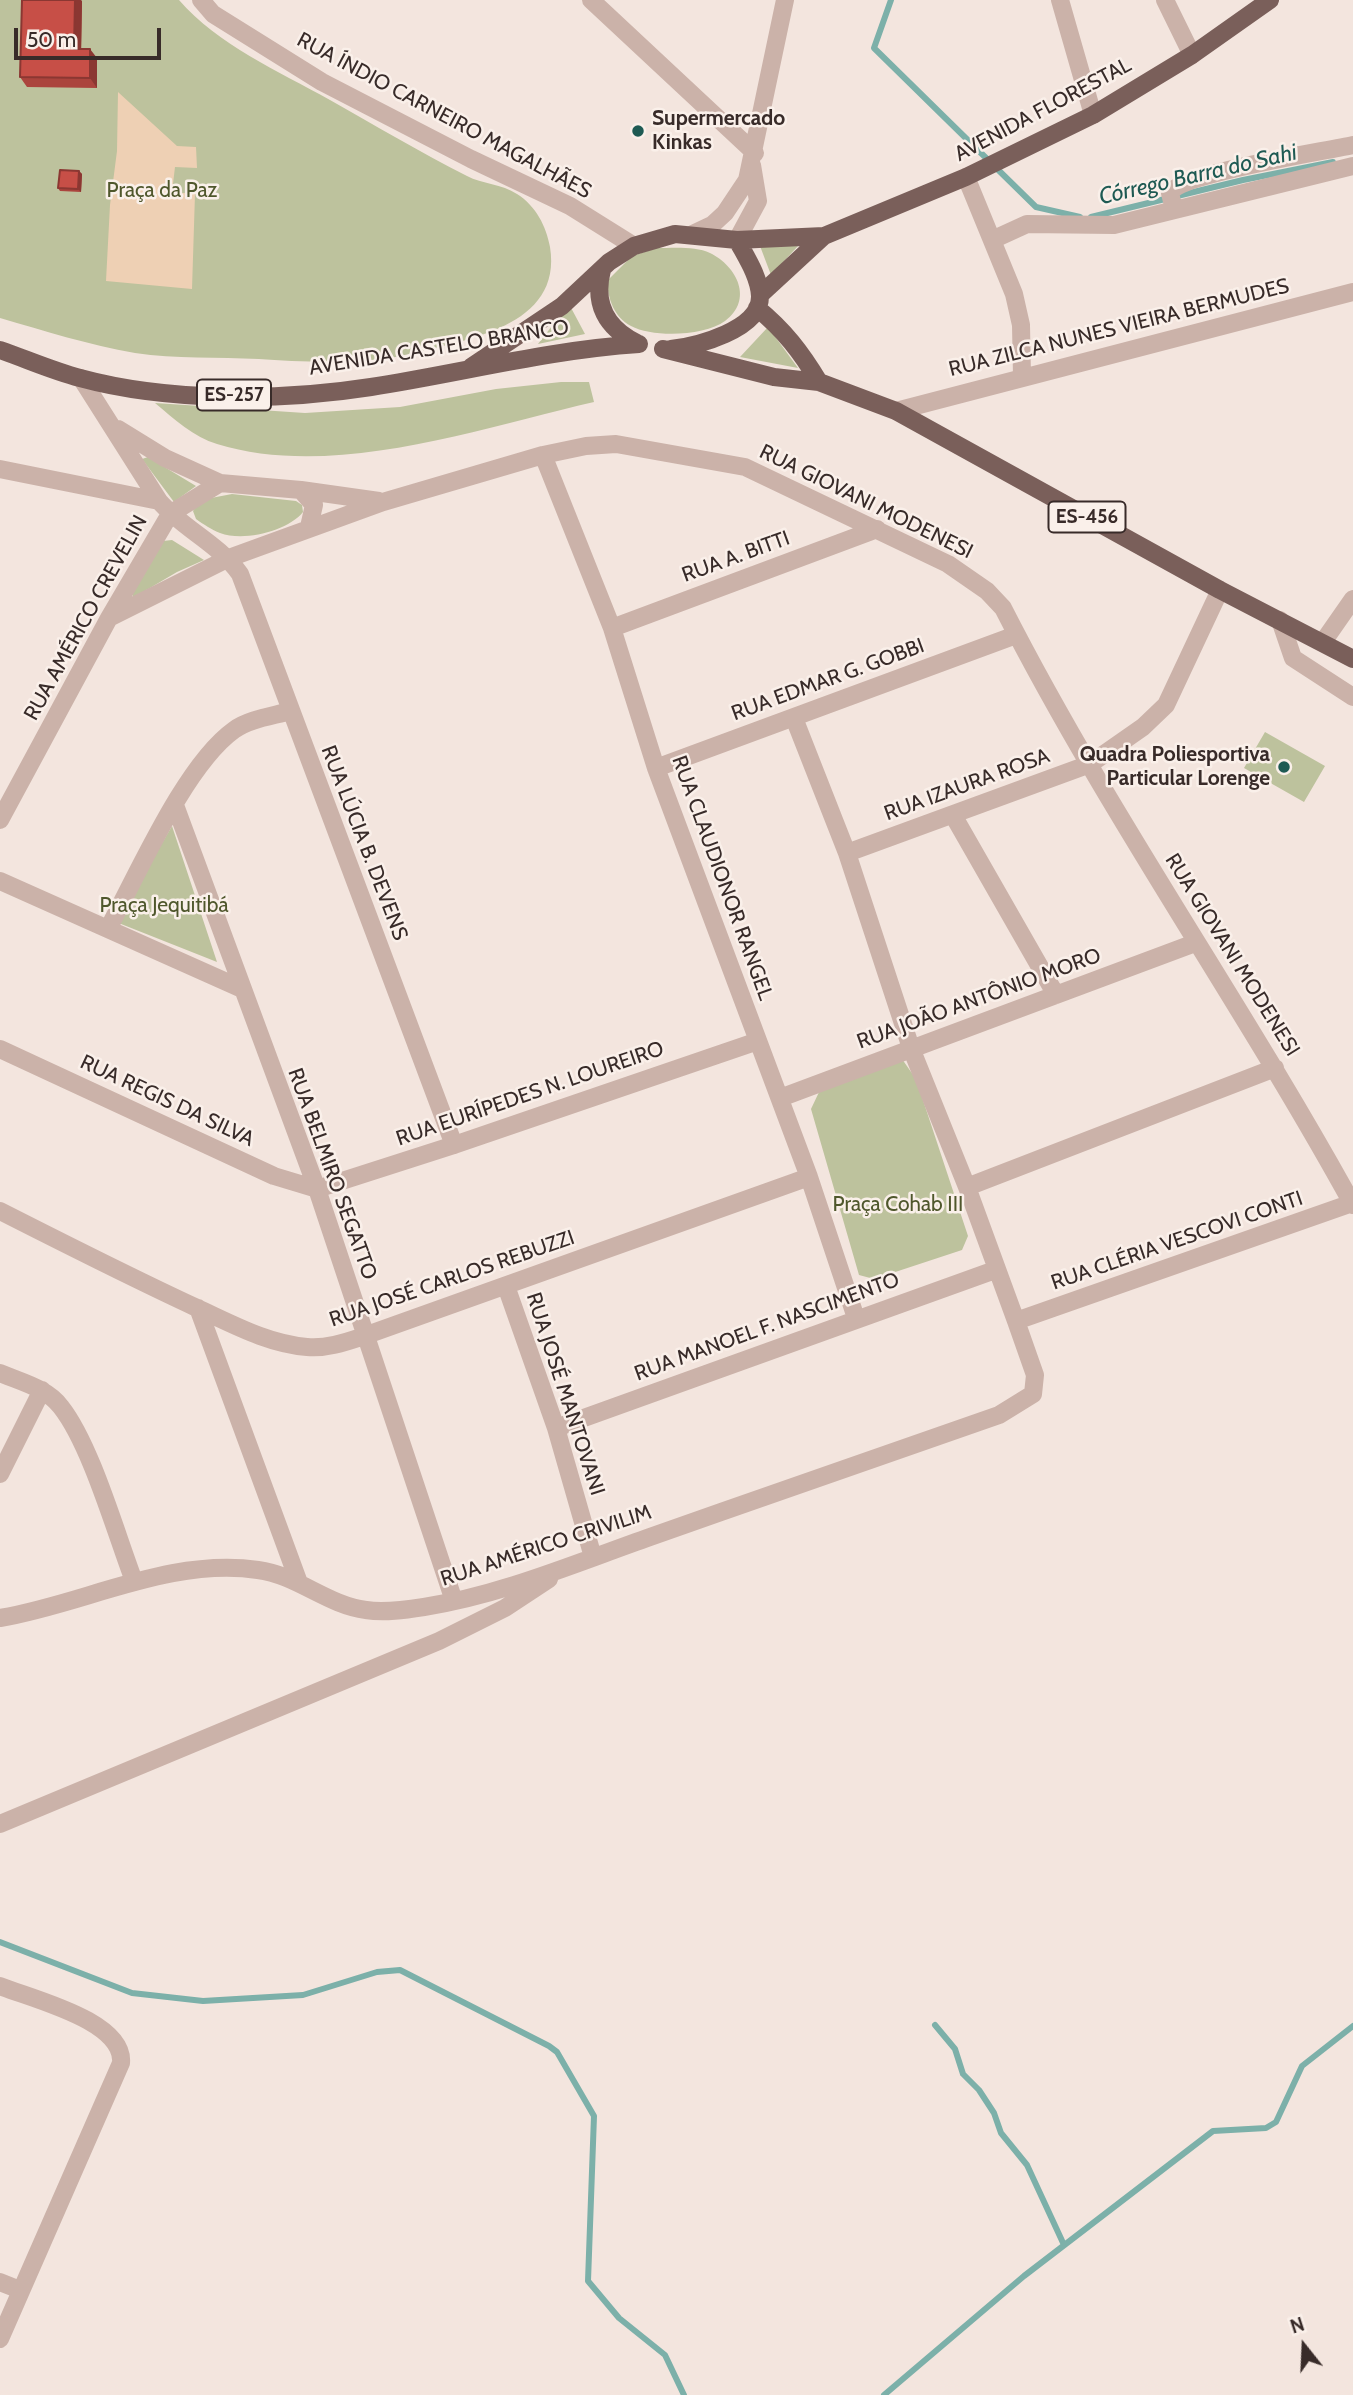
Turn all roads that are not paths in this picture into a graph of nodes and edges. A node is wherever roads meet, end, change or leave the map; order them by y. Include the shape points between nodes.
1 (201, 0) edge
2 (591, 0) edge
3 (785, 0) edge
4 (1060, 0) edge
5 (1165, 0) edge
6 (1270, 0) edge
7 (1192, 55) junction
8 (1094, 115) junction
9 (1353, 145) edge
10 (753, 159) junction
11 (1353, 166) edge
12 (966, 177) junction
13 (1174, 210) junction
14 (693, 234) junction
15 (824, 236) junction
16 (737, 240) junction
17 (992, 240) junction
18 (634, 246) junction
19 (602, 270) junction
20 (1353, 292) edge
21 (758, 301) junction
22 (639, 344) junction
23 (663, 349) junction
24 (0, 350) edge
25 (471, 367) junction
26 (1022, 377) junction
27 (81, 378) junction
28 (819, 382) junction
29 (896, 411) junction
30 (114, 427) junction
31 (543, 454) junction
32 (1, 472) edge
33 (220, 483) junction
34 (301, 490) junction
35 (383, 502) junction
36 (164, 507) junction
37 (309, 527) junction
38 (877, 529) junction
39 (229, 558) junction
40 (1220, 590) junction
41 (1353, 599) edge
42 (109, 618) junction
43 (1280, 620) junction
44 (612, 628) junction
45 (1016, 635) junction
46 (1323, 642) junction
47 (1353, 659) edge
48 (1353, 697) edge
49 (290, 711) junction
50 (794, 718) junction
51 (1090, 764) junction
52 (656, 768) junction
53 (175, 805) junction
54 (953, 815) junction
55 (0, 817) edge
56 (847, 853) junction
57 (0, 881) edge
58 (108, 929) junction
59 (1195, 943) junction
60 (240, 988) junction
61 (1056, 995) junction
62 (758, 1041) junction
63 (911, 1048) junction
64 (0, 1049) edge
65 (1275, 1068) junction
66 (780, 1098) junction
67 (454, 1145) junction
68 (809, 1177) junction
69 (967, 1186) junction
70 (317, 1189) junction
71 (1352, 1204) edge
72 (0, 1211) edge
73 (995, 1270) junction
74 (506, 1286) junction
75 (198, 1308) junction
76 (856, 1318) junction
77 (1016, 1321) junction
78 (364, 1336) junction
79 (0, 1373) edge
80 (41, 1390) junction
81 (556, 1428) junction
82 (0, 1474) edge
83 (593, 1557) junction
84 (560, 1570) junction
85 (298, 1580) junction
86 (134, 1581) junction
87 (454, 1601) junction
88 (0, 1618) edge
89 (0, 1824) edge
90 (0, 1986) edge
91 (0, 2282) edge
92 (20, 2290) junction
93 (0, 2339) edge

1 - 18 street, RUA ÍNDIO CARNEIRO MAGALHÃES via 213,14 322,82 570,206
2 - 10 street
3 - 10 street
4 - 8 street
5 - 7 street
6 - 7 main road, AVENIDA FLORESTAL
7 - 8 main road, AVENIDA FLORESTAL
8 - 12 main road, AVENIDA FLORESTAL
9 - 13 street via 1177,185 1170,193
10 - 14 street via 740,194 725,213
10 - 16 street via 758,201
11 - 13 street
12 - 15 main road, AVENIDA FLORESTAL
12 - 17 street
13 - 17 street via 1114,225 1027,224
14 - 16 main road
14 - 18 main road, ES-257 via 655,238
15 - 16 main road, AVENIDA FLORESTAL
15 - 21 main road, AVENIDA FLORESTAL
16 - 21 main road via 757,281
17 - 26 street via 1018,310
18 - 19 main road, ES-257
19 - 22 main road via 597,293 604,315 621,335
19 - 25 main road, ES-257 via 562,306
20 - 26 street, RUA ZILCA NUNES VIEIRA BERMUDES
21 - 23 main road via 740,325 710,341
21 - 28 main road via 801,351
22 - 23 main road
22 - 25 main road, AVENIDA CASTELO BRANCO / ES-257 via 586,347
23 - 28 main road via 774,377
24 - 27 main road, AVENIDA CASTELO BRANCO / ES-257
25 - 27 main road, AVENIDA CASTELO BRANCO / ES-257 via 370,387 243,396 145,391
26 - 29 street, RUA ZILCA NUNES VIEIRA BERMUDES
27 - 30 street
28 - 29 main road, ES-456
29 - 40 main road, ES-456
30 - 33 street, RUA GIOVANI MODENESI via 165,458
30 - 36 street
31 - 35 street, RUA GIOVANI MODENESI
31 - 38 street, RUA GIOVANI MODENESI via 616,444 745,467
31 - 44 street, RUA CLAUDIONOR RANGEL
32 - 36 street
33 - 34 street, RUA GIOVANI MODENESI
33 - 36 street
34 - 35 street, RUA GIOVANI MODENESI
34 - 37 street via 314,505
35 - 37 street
36 - 39 street
36 - 42 street, RUA AMÉRICO CREVELIN
37 - 39 street
38 - 44 street, RUA A. BITTI
38 - 45 street, RUA GIOVANI MODENESI via 948,564 987,591 1003,608
39 - 42 street
39 - 49 street, RUA LÚCIA B. DEVENS via 240,574
40 - 43 main road, ES-456
40 - 51 street, RUA IZAURA ROSA via 1166,705
41 - 46 street
42 - 55 street, RUA AMÉRICO CREVELIN
43 - 46 main road, ES-456
43 - 48 street via 1293,658
44 - 52 street, RUA CLAUDIONOR RANGEL
45 - 50 street, RUA EDMAR G. GOBBI
45 - 51 street, RUA GIOVANI MODENESI
46 - 47 main road, ES-456
49 - 53 street via 236,728 214,747
49 - 67 street, RUA LÚCIA B. DEVENS
50 - 52 street, RUA EDMAR G. GOBBI
50 - 56 street
51 - 54 street, RUA IZAURA ROSA
51 - 59 street, RUA GIOVANI MODENESI
52 - 62 street, RUA CLAUDIONOR RANGEL
53 - 58 street
53 - 60 street, RUA BELMIRO SEGATTO
54 - 56 street, RUA IZAURA ROSA
54 - 61 street
56 - 63 street
57 - 58 street
58 - 60 street
59 - 61 street, RUA JOÃO ANTÔNIO MORO
59 - 65 street, RUA GIOVANI MODENESI
60 - 70 street, RUA BELMIRO SEGATTO
61 - 63 street, RUA JOÃO ANTÔNIO MORO
62 - 66 street, RUA CLAUDIONOR RANGEL
62 - 67 street, RUA EURÍPEDES N. LOUREIRO
63 - 66 street, RUA JOÃO ANTÔNIO MORO
63 - 69 street
64 - 70 street, RUA REGIS DA SILVA via 274,1176
65 - 69 street
65 - 71 street, RUA GIOVANI MODENESI
66 - 68 street, RUA CLAUDIONOR RANGEL
67 - 70 street, RUA EURÍPEDES N. LOUREIRO
68 - 74 street, RUA JOSÉ CARLOS REBUZZI
68 - 76 street, RUA CLAUDIONOR RANGEL
69 - 73 street
70 - 78 street, RUA BELMIRO SEGATTO
71 - 77 street, RUA CLÉRIA VESCOVI CONTI
72 - 75 street, RUA JOSÉ CARLOS REBUZZI
73 - 76 street, RUA MANOEL F. NASCIMENTO
73 - 77 street
74 - 78 street, RUA JOSÉ CARLOS REBUZZI
74 - 81 street, RUA JOSÉ MANTOVANI
75 - 78 street, RUA JOSÉ CARLOS REBUZZI via 237,1327 309,1347
75 - 85 street
76 - 81 street, RUA MANOEL F. NASCIMENTO
77 - 83 street, RUA AMÉRICO CRIVILIM via 1035,1375 1033,1394 999,1415
78 - 87 street, RUA BELMIRO SEGATTO
79 - 80 street
80 - 82 street
80 - 86 street via 61,1406 82,1442
81 - 83 street, RUA JOSÉ MANTOVANI
83 - 84 street, RUA AMÉRICO CRIVILIM
84 - 87 street, RUA AMÉRICO CRIVILIM
84 - 89 street via 505,1608 439,1641
85 - 86 street, RUA AMÉRICO CRIVILIM via 257,1570 209,1569
85 - 87 street, RUA AMÉRICO CRIVILIM via 343,1604 365,1610 393,1611
86 - 88 street, RUA AMÉRICO CRIVILIM
90 - 92 street via 99,2025 117,2041 122,2053
91 - 92 street
92 - 93 street

